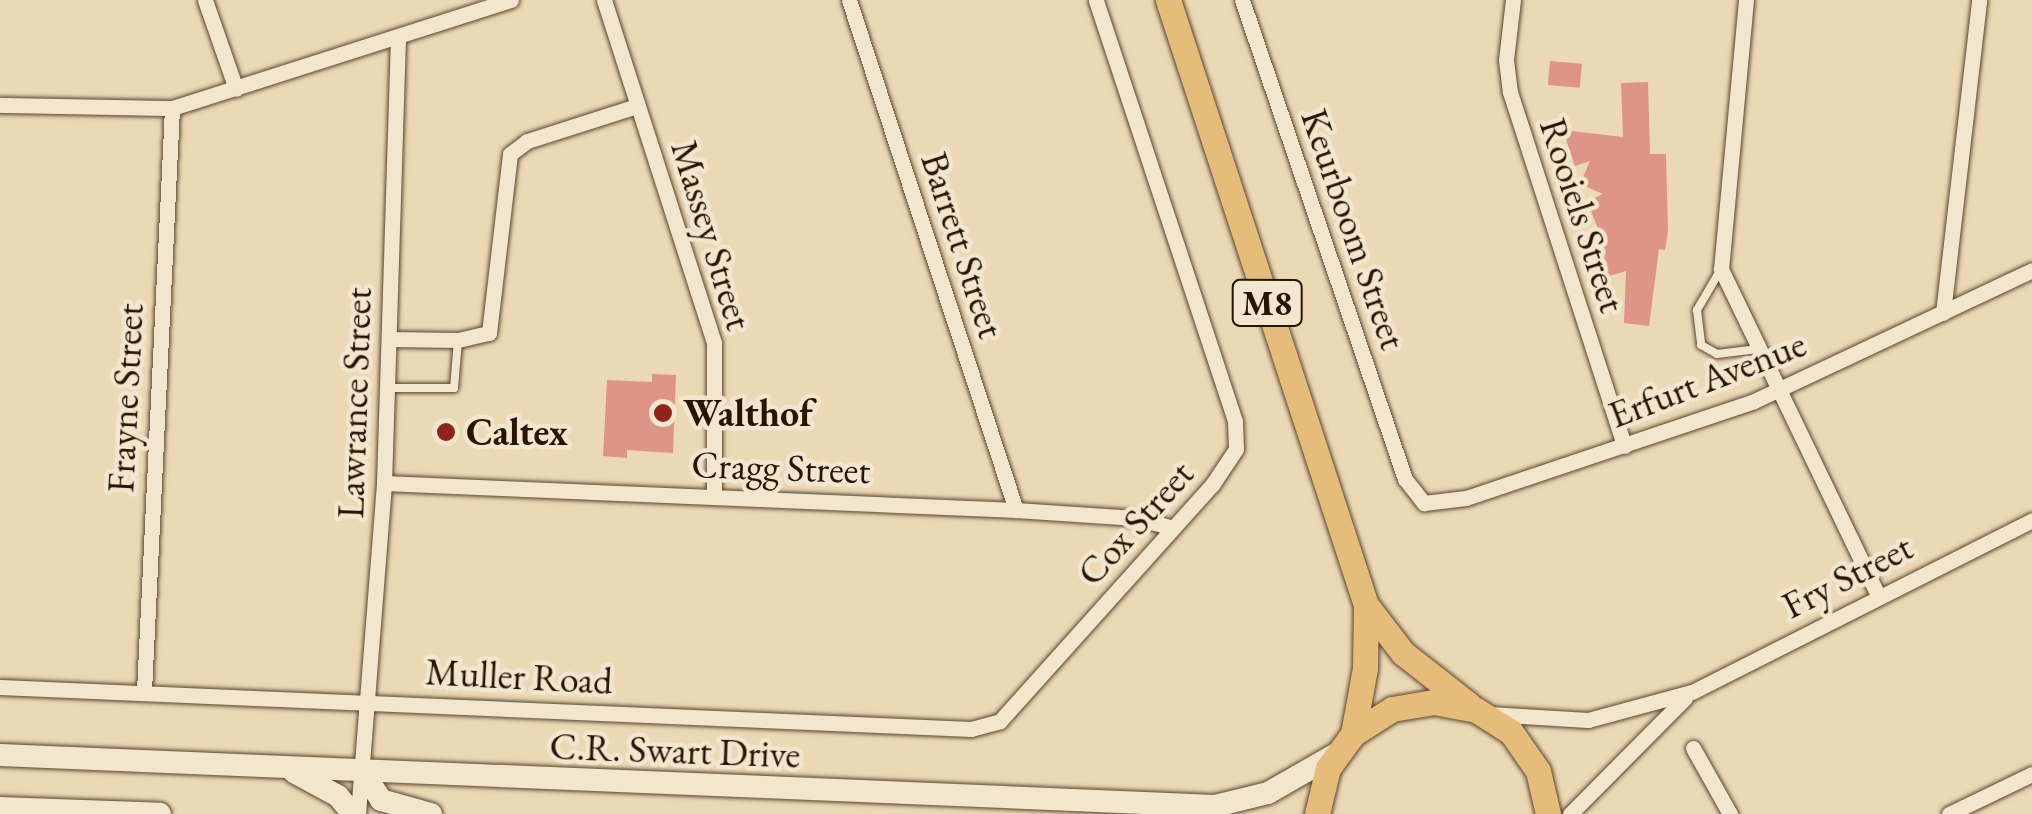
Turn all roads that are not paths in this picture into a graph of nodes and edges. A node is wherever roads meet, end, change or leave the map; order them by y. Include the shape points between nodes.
1 (206, 0) edge
2 (512, 0) edge
3 (604, 0) edge
4 (849, 0) edge
5 (1096, 0) edge
6 (1168, 0) edge
7 (1242, 0) edge
8 (1513, 0) edge
9 (1746, 0) edge
10 (1979, 0) edge
11 (398, 37) junction
12 (236, 88) junction
13 (0, 105) edge
14 (637, 106) junction
15 (172, 108) junction
16 (1721, 269) junction
17 (2032, 270) edge
18 (1943, 313) junction
19 (390, 339) junction
20 (458, 340) junction
21 (1756, 349) junction
22 (388, 388) junction
23 (1777, 392) junction
24 (1624, 446) junction
25 (1404, 478) joint
26 (384, 483) junction
27 (714, 496) junction
28 (1016, 510) junction
29 (2032, 520) edge
30 (1173, 528) junction
31 (1878, 595) junction
32 (1366, 605) junction
33 (0, 686) edge
34 (144, 691) junction
35 (1692, 692) junction
36 (1023, 698) joint
37 (372, 702) junction
38 (1478, 711) junction
39 (1352, 734) junction
40 (1692, 748) dead end
41 (1336, 754) junction
42 (0, 755) edge
43 (286, 768) junction
44 (363, 772) junction
45 (2032, 774) edge
46 (0, 808) edge
47 (160, 814) edge
48 (356, 814) edge
49 (432, 814) edge
50 (1317, 814) edge
51 (1548, 814) edge
52 (1570, 814) edge
53 (1730, 814) edge
54 (1949, 814) edge

1 - 12 street
2 - 11 street
3 - 14 street, Massey Street
4 - 28 street, Barrett Street
5 - 30 street, Cox Street via 1236,421 1236,449
6 - 32 main road, M8
7 - 25 street, Keurboom Street
8 - 24 street, Rooiels Street via 1506,60 1510,92
9 - 16 street
10 - 18 street
11 - 12 street
11 - 19 street, Lawrance Street
12 - 15 street
13 - 15 street
14 - 20 street via 527,142 510,154 495,320 484,337
14 - 27 street, Massey Street via 714,342
15 - 34 street, Frayne Street
16 - 21 street
16 - 21 lane via 1697,310 1701,345 1717,354
17 - 18 street, Erfurt Avenue
18 - 23 street, Erfurt Avenue
19 - 20 street
19 - 22 street, Lawrance Street
20 - 22 lane via 454,388
21 - 23 street
22 - 26 street, Lawrance Street
23 - 24 street, Erfurt Avenue
23 - 31 street
24 - 25 street, Erfurt Avenue via 1441,505 1416,499
26 - 27 street, Cragg Street
26 - 37 street, Lawrance Street
27 - 28 street, Cragg Street
28 - 30 street, Cragg Street via 1136,518
29 - 31 street, Fry Street
30 - 36 street, Cox Street
31 - 35 street, Fry Street
32 - 38 main road, M8 via 1415,664
32 - 39 main road, M8 via 1365,668
33 - 34 street, Muller Road
34 - 37 street, Muller Road
35 - 38 street, Fry Street via 1588,720
35 - 52 street, Fry Street
36 - 37 street, Muller Road via 1000,721 971,729
37 - 44 street, Lawrance Street
38 - 39 main road, M8 via 1411,704
38 - 51 main road, M8 via 1526,750
39 - 41 main road, M8
40 - 53 street
41 - 44 main road, C.R. Swart Drive via 1268,794 1216,806
41 - 50 main road, M8
42 - 43 main road, C.R. Swart Drive
43 - 44 main road, C.R. Swart Drive
43 - 48 main road via 338,796
44 - 48 street, Lawrance Street
44 - 49 main road via 381,800
45 - 54 street
46 - 47 main road

